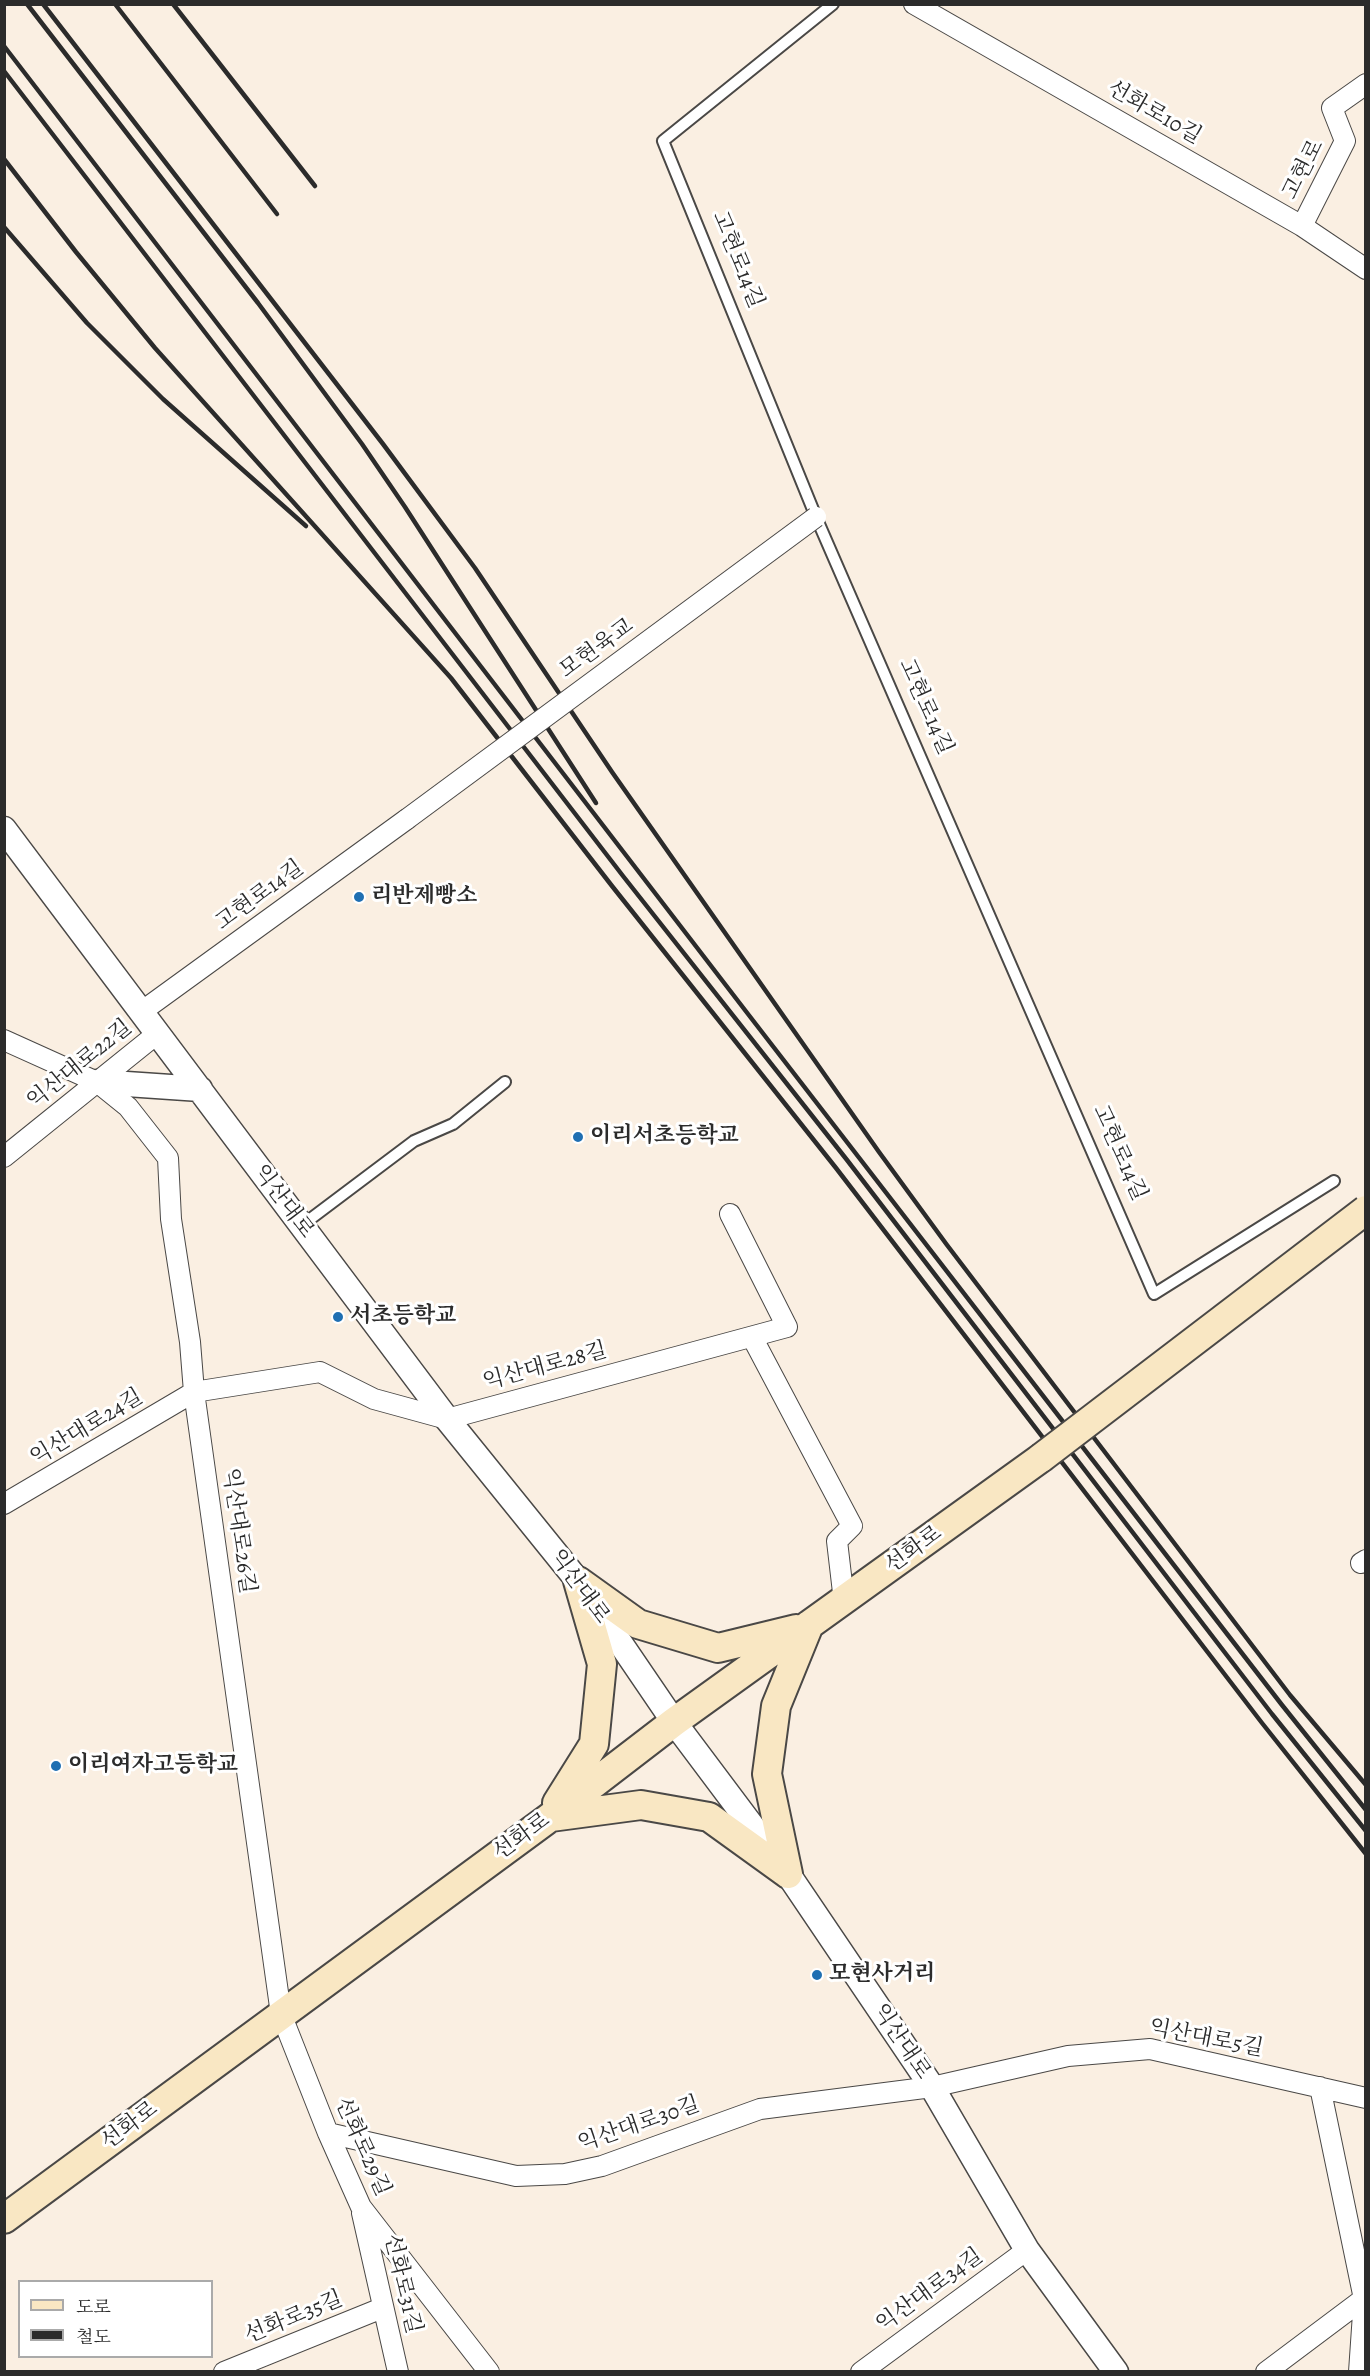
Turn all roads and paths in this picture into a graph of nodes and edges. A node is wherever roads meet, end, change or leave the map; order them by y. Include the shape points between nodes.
1 (833, 4) edge
2 (914, 4) edge
3 (1365, 84) edge
4 (1302, 226) junction
5 (1365, 269) edge
6 (816, 517) junction
7 (407, 819) joint
8 (4, 829) edge
9 (141, 1012) junction
10 (158, 1033) junction
11 (4, 1040) edge
12 (98, 1082) junction
13 (505, 1082) dead end
14 (200, 1089) junction
15 (4, 1156) edge
16 (1334, 1181) dead end
17 (1365, 1210) edge
18 (730, 1214) dead end
19 (301, 1226) junction
20 (752, 1337) junction
21 (194, 1392) junction
22 (447, 1419) junction
23 (4, 1504) edge
24 (578, 1581) junction
25 (844, 1600) junction
26 (809, 1625) junction
27 (674, 1722) junction
28 (549, 1818) junction
29 (788, 1874) junction
30 (281, 2014) junction
31 (1320, 2086) junction
32 (932, 2088) junction
33 (1365, 2098) edge
34 (328, 2133) junction
35 (361, 2207) junction
36 (4, 2219) edge
37 (1026, 2250) junction
38 (1364, 2298) edge
39 (382, 2308) junction
40 (224, 2372) edge
41 (398, 2372) edge
42 (489, 2372) edge
43 (861, 2372) edge
44 (1116, 2372) edge
45 (1266, 2372) edge
46 (1359, 2372) edge

1 - 6 lane, 고현로14길 via 663,141
2 - 4 street, 선화로10길
3 - 4 street, 고현로 via 1332,108 1345,141
4 - 5 street, 선화로10길
6 - 7 street, 모현육교, bridge
6 - 16 lane, 고현로14길 via 1154,1294
7 - 9 street, 고현로14길
8 - 9 street, 익산대로
9 - 10 street, 익산대로
10 - 12 street, 익산대로22길
10 - 14 street, 익산대로
11 - 12 street, 익산대로26길
12 - 14 street
12 - 15 street, 익산대로22길
12 - 21 street, 익산대로26길 via 128,1107 168,1158 171,1219
13 - 19 lane via 453,1124 414,1141
14 - 19 street, 익산대로
17 - 25 main road, 선화로, bridge via 1041,1458
18 - 20 street, 익산대로28길 via 787,1327
19 - 22 street, 익산대로
20 - 22 street, 익산대로28길
20 - 25 street via 852,1526 837,1541
21 - 22 street via 320,1372 374,1399
21 - 23 street, 익산대로24길
21 - 30 street, 익산대로26길
22 - 24 street, 익산대로
24 - 26 main road via 638,1624 718,1648
24 - 27 street, 익산대로
24 - 28 main road via 602,1664 594,1744
25 - 26 main road, 선화로
26 - 27 main road, 선화로
26 - 29 main road via 776,1706 767,1774
27 - 28 main road, 선화로
27 - 29 street, 익산대로
28 - 29 main road via 641,1805 708,1817
28 - 30 main road, 선화로
29 - 32 street, 익산대로
30 - 34 street, 선화로29길
30 - 36 main road, 선화로
31 - 32 street, 익산대로5길 via 1150,2049 1068,2055
31 - 33 street, 익산대로5길
31 - 38 street
32 - 34 street, 익산대로30길 via 760,2109 602,2166 565,2174 516,2176
32 - 37 street, 익산대로
34 - 35 street, 선화로29길
35 - 39 street, 선화로31길
35 - 42 street, 선화로29길
37 - 43 street, 익산대로34길
37 - 44 street, 익산대로
38 - 45 street
38 - 46 street
39 - 40 street, 선화로35길
39 - 41 street, 선화로31길

